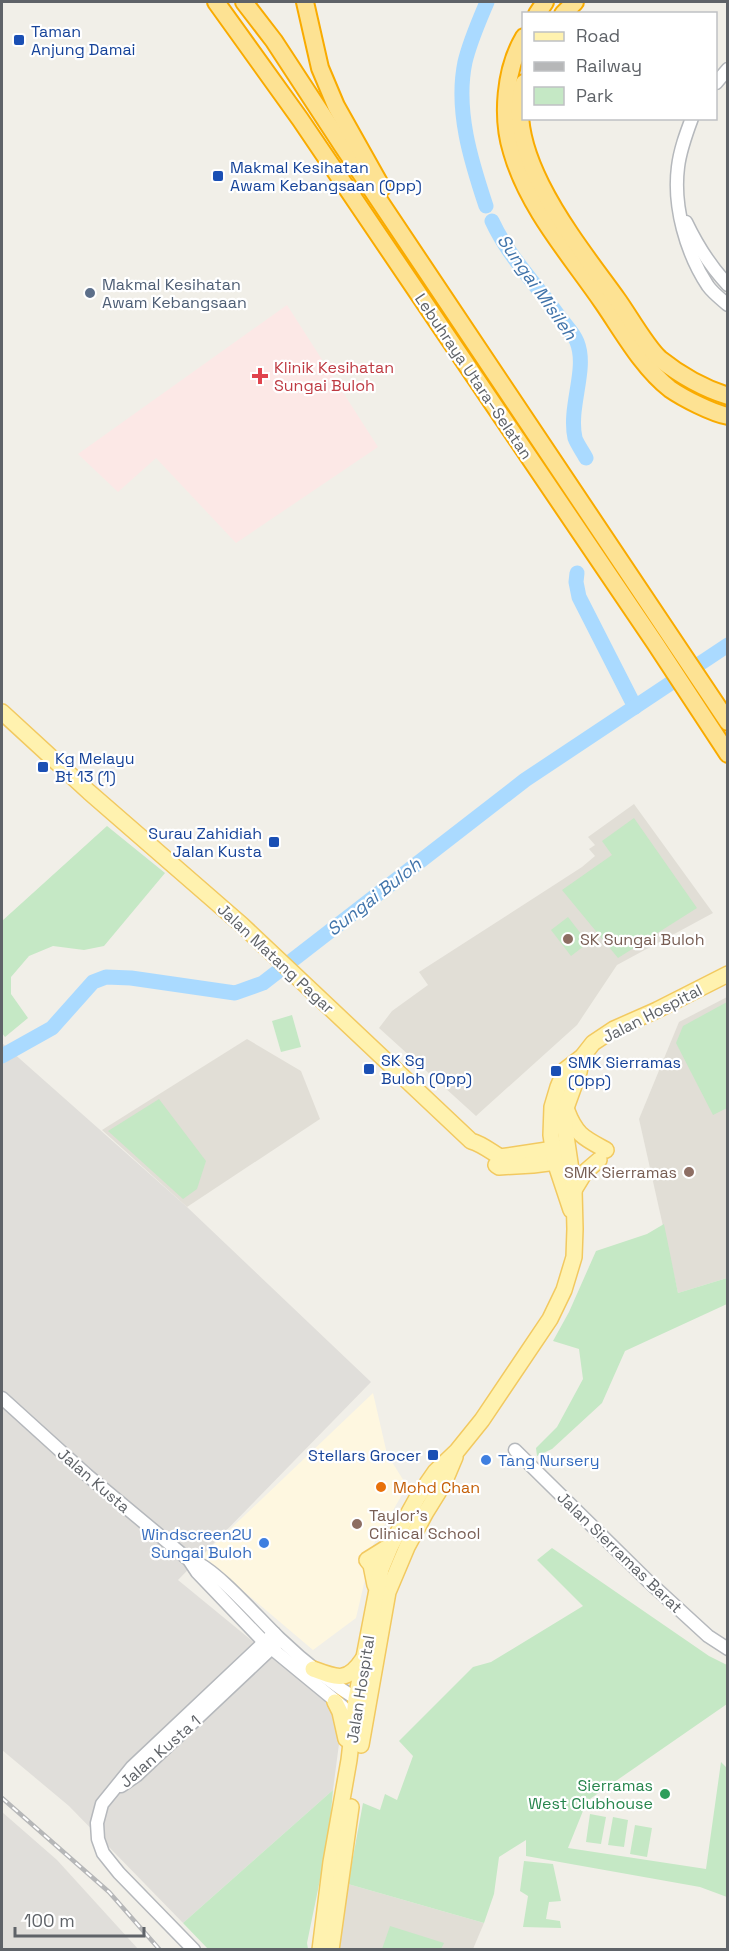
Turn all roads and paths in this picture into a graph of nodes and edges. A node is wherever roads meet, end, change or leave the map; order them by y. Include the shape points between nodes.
1 (211, 2) edge
2 (244, 2) edge
3 (305, 2) edge
4 (221, 8) edge
5 (522, 40) edge
6 (728, 69) edge
7 (717, 82) edge
8 (522, 96) edge
9 (691, 120) edge
10 (681, 213) junction
11 (728, 285) edge
12 (446, 301) junction
13 (728, 305) edge
14 (728, 396) edge
15 (724, 416) edge
16 (662, 639) junction
17 (2, 712) edge
18 (728, 722) edge
19 (728, 754) edge
20 (728, 974) edge
21 (582, 1057) junction
22 (566, 1108) junction
23 (551, 1117) junction
24 (471, 1140) junction
25 (561, 1154) junction
26 (509, 1157) junction
27 (574, 1190) junction
28 (574, 1214) junction
29 (2, 1398) edge
30 (515, 1450) dead end
31 (457, 1451) junction
32 (426, 1512) junction
33 (391, 1545) junction
34 (189, 1560) junction
35 (381, 1569) junction
36 (376, 1591) junction
37 (252, 1629) junction
38 (272, 1641) junction
39 (728, 1649) edge
40 (247, 1657) junction
41 (363, 1659) junction
42 (313, 1668) junction
43 (335, 1702) junction
44 (360, 1710) junction
45 (349, 1760) junction
46 (110, 1794) junction
47 (327, 1947) edge
48 (194, 1950) edge

1 - 4 highway, Lebuhraya Utara–Selatan
2 - 12 highway, Lebuhraya Utara–Selatan via 274,41
3 - 12 highway via 320,68 336,106
4 - 16 highway, Lebuhraya Utara–Selatan
5 - 15 highway via 508,82 507,119 522,184 646,363 670,389
6 - 7 street
8 - 14 highway via 519,115 530,162 552,207 658,357 700,386
9 - 10 street via 678,166
10 - 11 street via 699,248
10 - 13 street via 690,253 709,287
12 - 16 highway, Lebuhraya Utara–Selatan
16 - 18 highway, Lebuhraya Utara–Selatan
16 - 19 highway, Lebuhraya Utara–Selatan via 701,715
17 - 24 main road, Jalan Matang Pagar via 242,925
20 - 21 main road, Jalan Hospital via 614,1029 593,1043
21 - 22 main road, Jalan Hospital
21 - 23 main road, Jalan Hospital via 565,1070
22 - 25 main road, Jalan Hospital
22 - 27 main road via 573,1127 602,1155
23 - 25 main road, Jalan Hospital
23 - 26 main road via 539,1140
24 - 25 main road via 478,1154 499,1167
24 - 26 main road, Jalan Matang Pagar via 500,1157
25 - 26 main road
25 - 27 main road, Jalan Hospital
25 - 28 main road, Jalan Hospital via 569,1208
27 - 28 main road, Jalan Hospital
28 - 31 main road, Jalan Hospital via 574,1257 550,1319
29 - 34 street, Jalan Kusta
30 - 39 street, Jalan Sierramas Barat via 648,1581 708,1636
31 - 32 main road, Jalan Hospital
31 - 33 main road, Jalan Hospital via 435,1472
32 - 35 main road via 410,1528 389,1566
32 - 44 main road, Jalan Hospital via 388,1592
33 - 35 main road, Jalan Hospital
33 - 36 main road via 367,1560
34 - 37 street, Jalan Kusta
34 - 38 street, Jalan Kusta via 224,1584
35 - 36 main road, Jalan Hospital
36 - 41 main road, Jalan Hospital
37 - 38 street, Jalan Kusta
37 - 40 street
38 - 40 street, Jalan Kusta 1
38 - 42 street, Jalan Kusta
38 - 43 street, Jalan Kusta
38 - 46 street, Jalan Kusta 1 via 137,1775
40 - 46 street, Jalan Kusta 1 via 132,1767
41 - 42 main road via 353,1672 337,1678
41 - 44 main road, Jalan Hospital
42 - 44 street, Jalan Kusta
43 - 44 street, Jalan Kusta
43 - 45 main road via 344,1724
44 - 45 main road, Jalan Hospital
44 - 47 main road, Jalan Hospital
45 - 47 main road, Jalan Hospital via 331,1862
46 - 48 street via 102,1804 98,1822 103,1853

